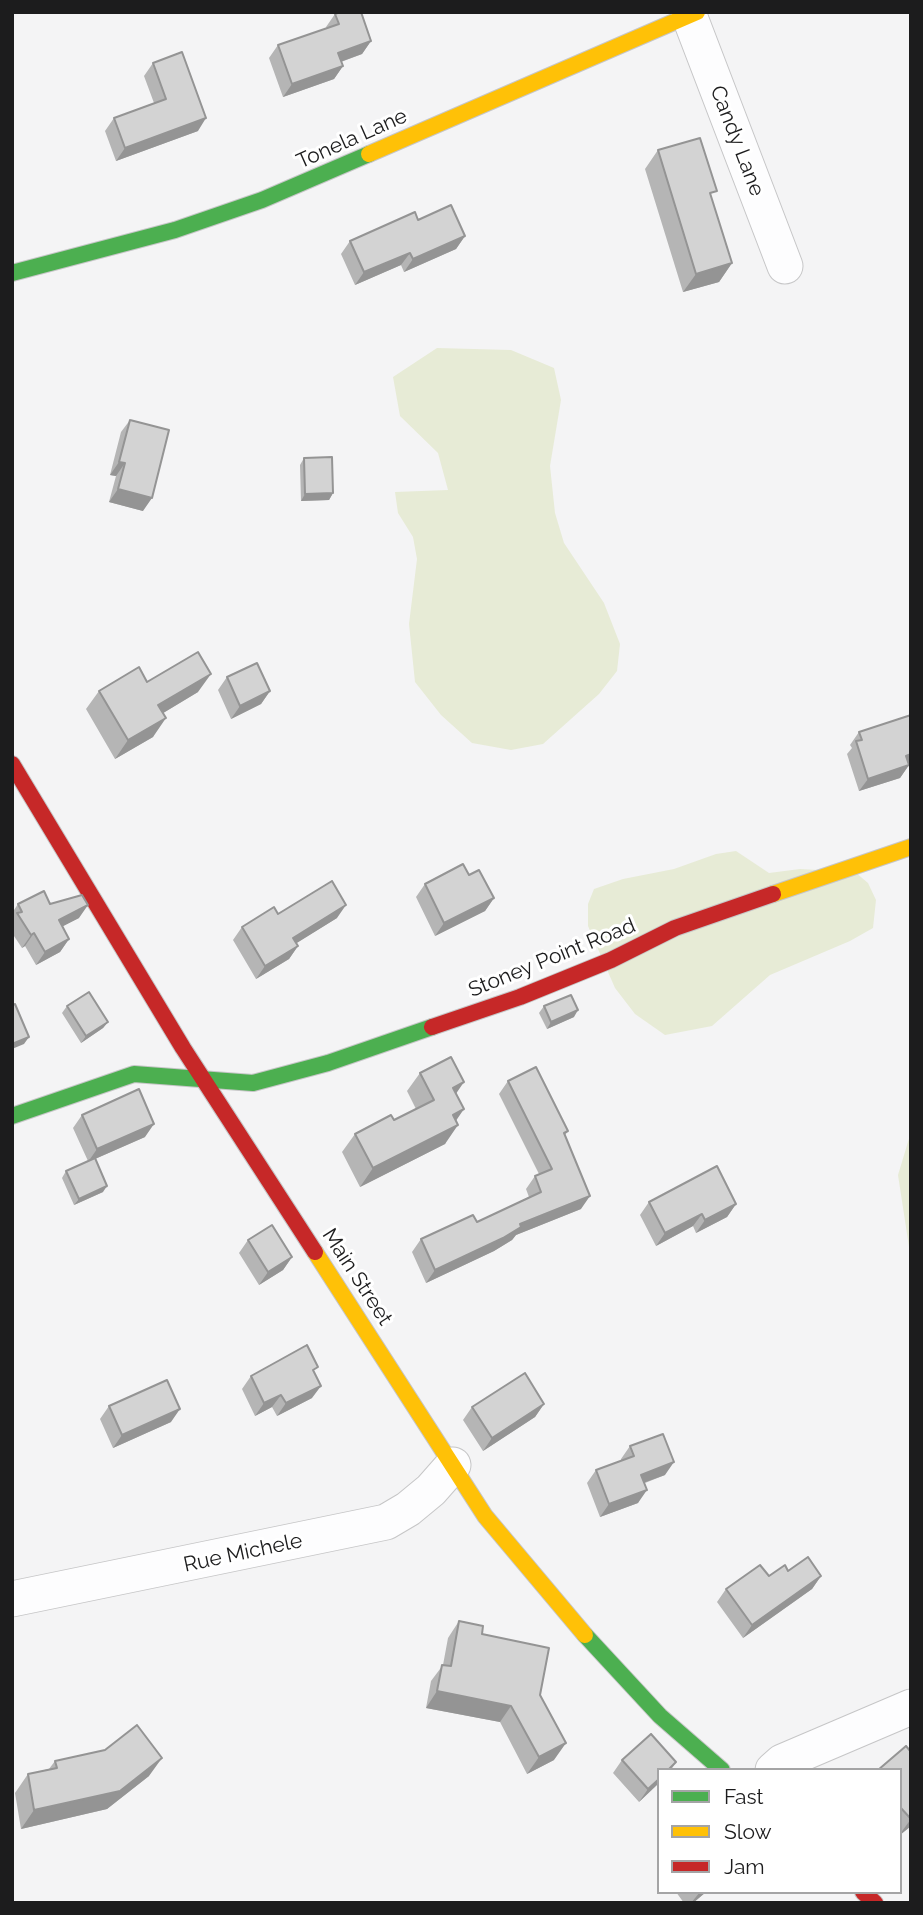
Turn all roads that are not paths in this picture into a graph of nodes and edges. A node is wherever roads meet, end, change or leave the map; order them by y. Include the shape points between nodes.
1 (693, 14) edge
2 (785, 266) dead end
3 (12, 272) edge
4 (12, 764) edge
5 (911, 847) edge
6 (204, 1077) junction
7 (12, 1116) edge
8 (453, 1465) junction
9 (12, 1599) edge
10 (911, 1707) edge
11 (720, 1768) edge
12 (775, 1768) edge

1 - 2 street, Candy Lane
1 - 3 street, Tonela Lane via 262,200 175,230
4 - 6 street, Main Street
5 - 6 street, Stoney Point Road via 675,928 611,960 392,1042 253,1083
6 - 7 street, Stoney Point Road via 134,1074
6 - 8 street, Main Street
8 - 9 street, Rue Michele via 431,1490 386,1522
8 - 11 street, Main Street via 485,1516 552,1599 660,1716
10 - 12 street

